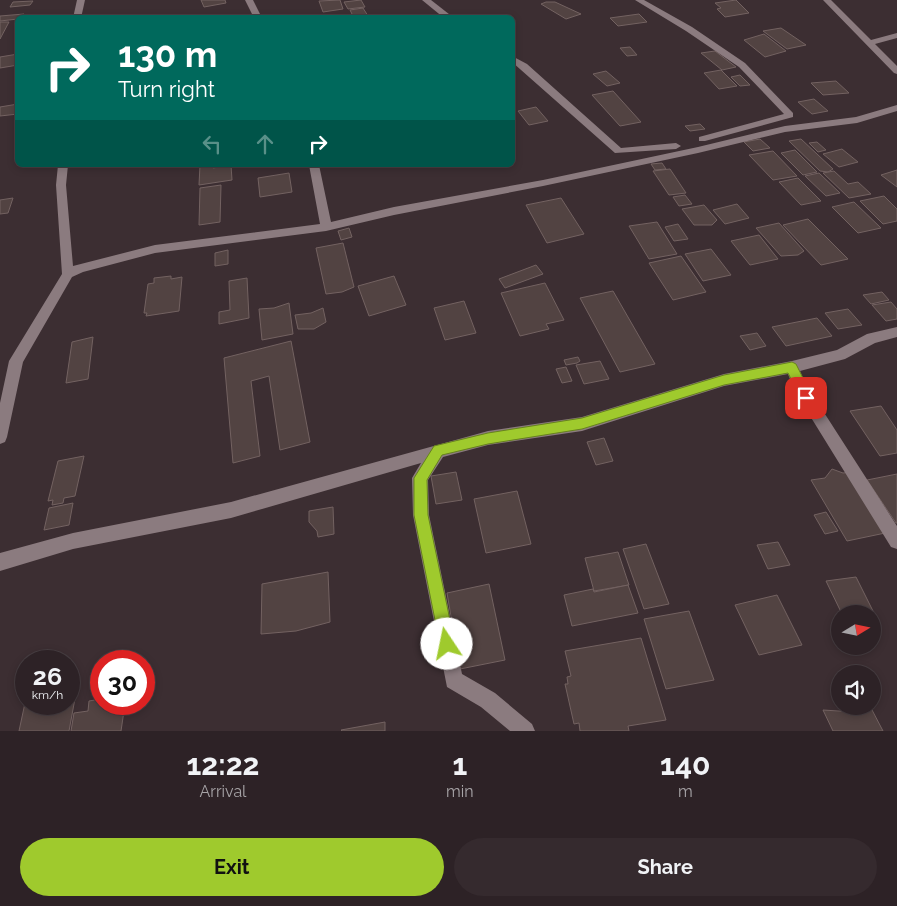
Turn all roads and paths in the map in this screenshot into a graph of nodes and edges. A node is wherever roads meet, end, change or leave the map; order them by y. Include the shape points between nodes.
1 (81, 0) edge
2 (249, 0) edge
3 (426, 0) edge
4 (639, 0) edge
5 (827, 0) edge
6 (78, 15) edge
7 (256, 15) edge
8 (446, 15) edge
9 (897, 35) edge
10 (870, 43) junction
11 (515, 60) edge
12 (897, 71) edge
13 (897, 108) edge
14 (63, 167) edge
15 (314, 167) edge
16 (326, 227) junction
17 (68, 274) junction
18 (897, 332) edge
19 (792, 367) junction
20 (0, 438) edge
21 (438, 451) junction
22 (897, 541) edge
23 (0, 562) edge
24 (525, 731) edge

1 - 6 street
2 - 7 street
3 - 8 street
4 - 11 street via 742,65 790,114 673,147 619,152
5 - 10 street
9 - 10 street
10 - 12 street
13 - 16 street via 858,120 785,128 553,181
14 - 17 street via 61,185
15 - 16 street
16 - 17 street via 155,249
17 - 20 street via 16,361
18 - 19 street via 872,338 840,354
19 - 21 street via 724,380 582,424 488,438
19 - 22 street via 799,386
21 - 23 street via 231,510 73,541
21 - 24 street via 420,478 421,515 454,680 488,700

